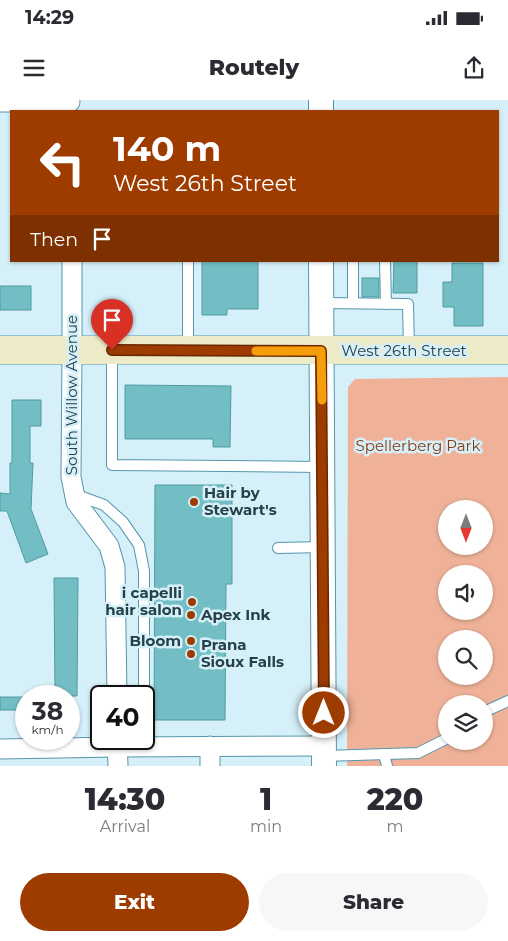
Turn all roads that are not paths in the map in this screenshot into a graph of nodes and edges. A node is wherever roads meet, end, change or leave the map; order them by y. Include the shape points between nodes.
1 (0, 102) edge
2 (70, 104) edge
3 (72, 262) edge
4 (188, 262) edge
5 (321, 262) edge
6 (353, 262) edge
7 (385, 262) edge
8 (321, 303) junction
9 (353, 303) junction
10 (386, 304) junction
11 (0, 350) edge
12 (72, 350) junction
13 (112, 350) junction
14 (188, 350) junction
15 (508, 350) edge
16 (321, 351) junction
17 (409, 351) junction
18 (322, 468) junction
19 (74, 494) junction
20 (323, 547) junction
21 (278, 548) dead end
22 (117, 685) edge
23 (144, 685) edge
24 (508, 701) edge
25 (493, 708) edge
26 (438, 743) edge
27 (90, 744) edge
28 (210, 746) junction
29 (155, 747) edge
30 (0, 748) edge
31 (118, 750) edge
32 (384, 754) junction
33 (324, 756) edge
34 (118, 766) edge
35 (210, 766) edge
36 (387, 766) edge

1 - 2 street
3 - 12 street, South Willow Avenue
4 - 14 lane
5 - 8 street
6 - 9 lane
7 - 10 lane
8 - 9 lane
8 - 16 street
9 - 10 lane
10 - 17 lane via 408,304
11 - 12 main road, West 26th Street
12 - 13 main road, West 26th Street
12 - 19 street, South Willow Avenue via 71,477
13 - 14 main road, West 26th Street
13 - 18 lane via 112,466
14 - 16 main road, West 26th Street
15 - 17 main road, West 26th Street
16 - 17 main road, West 26th Street
16 - 18 street
18 - 20 street
19 - 22 street, South Willow Avenue via 76,502 109,546 115,566
19 - 23 lane via 104,505 124,522 139,545 144,571
20 - 21 lane
20 - 33 street
24 - 25 lane
26 - 32 lane via 418,753
27 - 30 street
28 - 29 street
28 - 33 street
28 - 35 street
31 - 34 street
32 - 33 lane
32 - 36 lane

